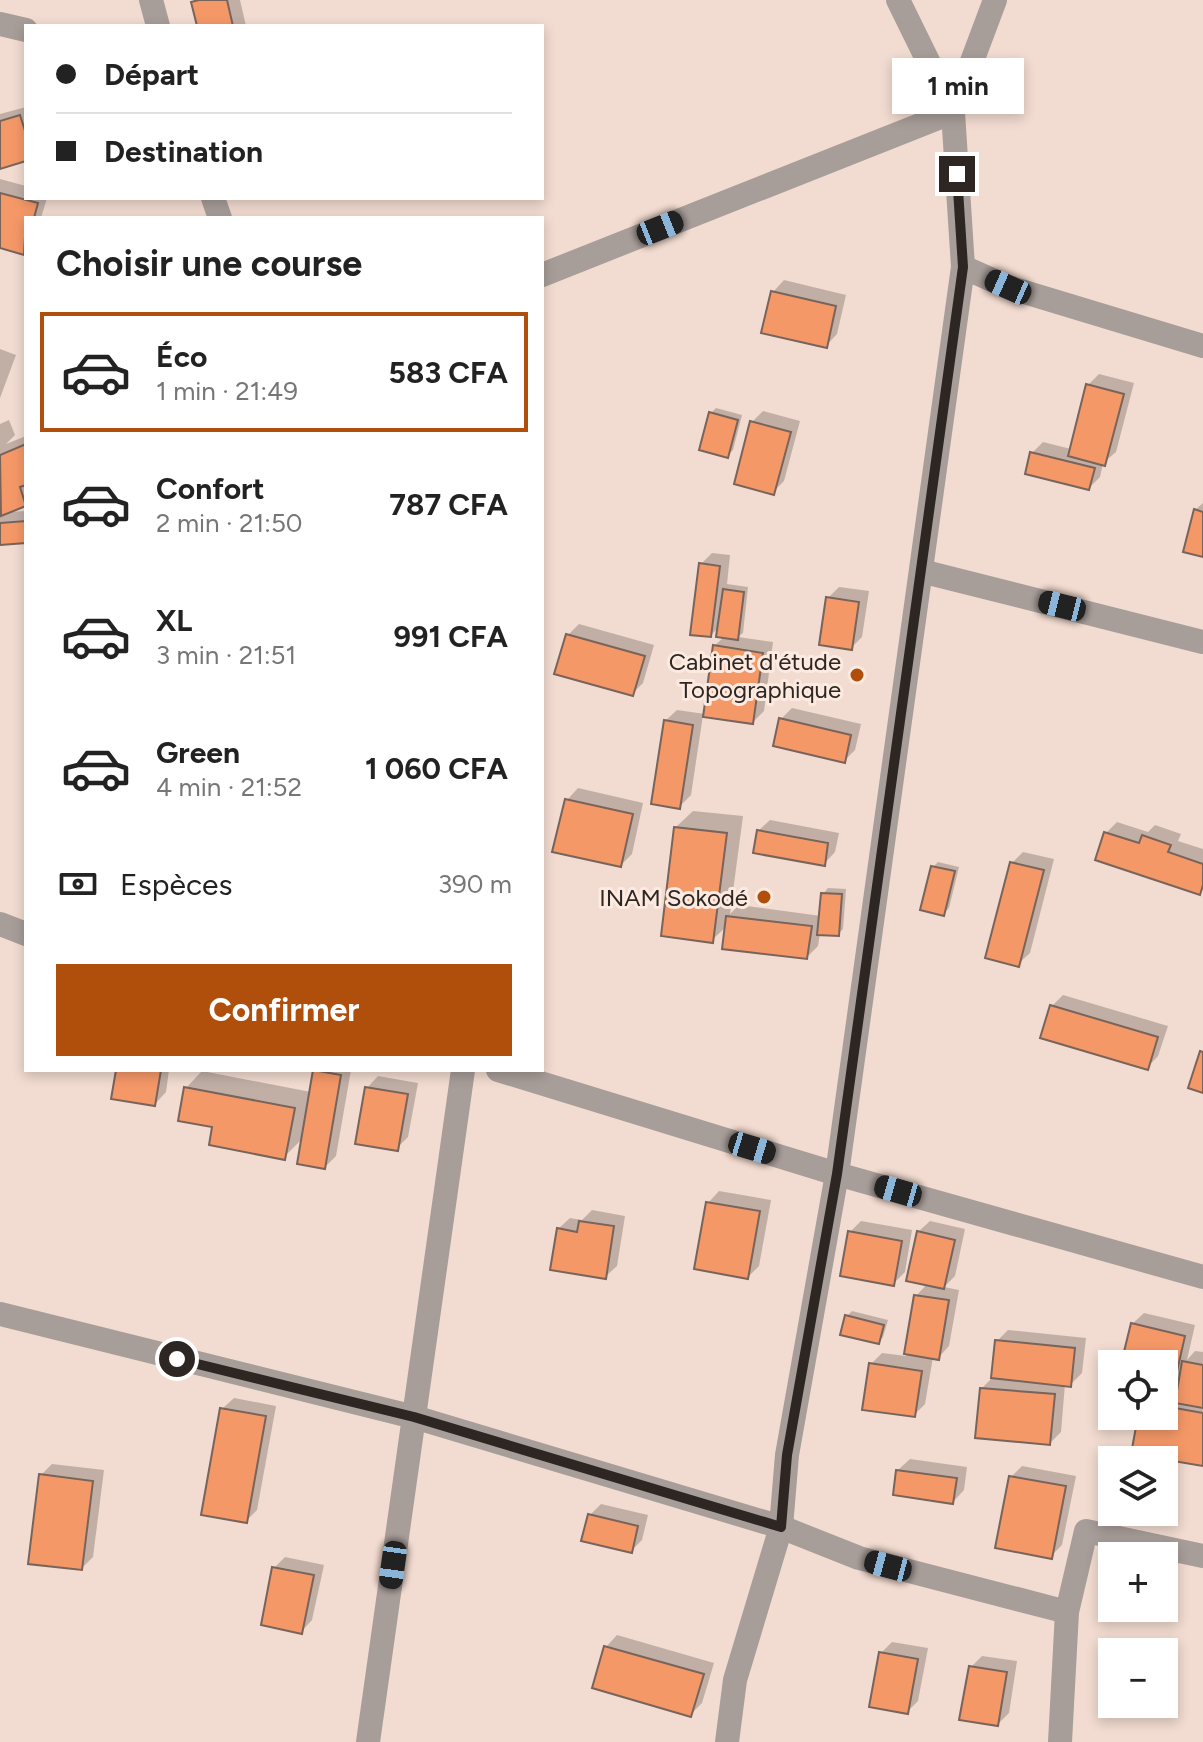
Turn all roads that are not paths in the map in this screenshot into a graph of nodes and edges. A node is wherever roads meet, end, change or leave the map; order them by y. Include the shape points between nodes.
1 (151, 0) edge
2 (898, 0) edge
3 (995, 0) edge
4 (0, 24) edge
5 (157, 24) edge
6 (24, 30) edge
7 (953, 112) junction
8 (963, 267) junction
9 (544, 274) edge
10 (1203, 346) edge
11 (921, 571) junction
12 (1203, 642) edge
13 (0, 924) edge
14 (24, 933) edge
15 (463, 1072) edge
16 (505, 1072) edge
17 (837, 1174) junction
18 (1203, 1277) edge
19 (0, 1314) edge
20 (414, 1417) junction
21 (781, 1527) junction
22 (1203, 1556) edge
23 (1067, 1612) junction
24 (368, 1742) edge
25 (727, 1742) edge
26 (1060, 1742) edge

1 - 5 street
2 - 7 street
3 - 7 street
4 - 6 street
7 - 8 street
7 - 9 street
8 - 10 street via 1008,287
8 - 11 street
11 - 12 street
11 - 17 street
13 - 14 street
15 - 20 street
16 - 17 street
17 - 18 street
17 - 21 street via 787,1455
19 - 20 street
20 - 21 street
20 - 24 street
21 - 23 street via 859,1558
21 - 25 street via 735,1680
22 - 23 street via 1086,1531
23 - 26 street

